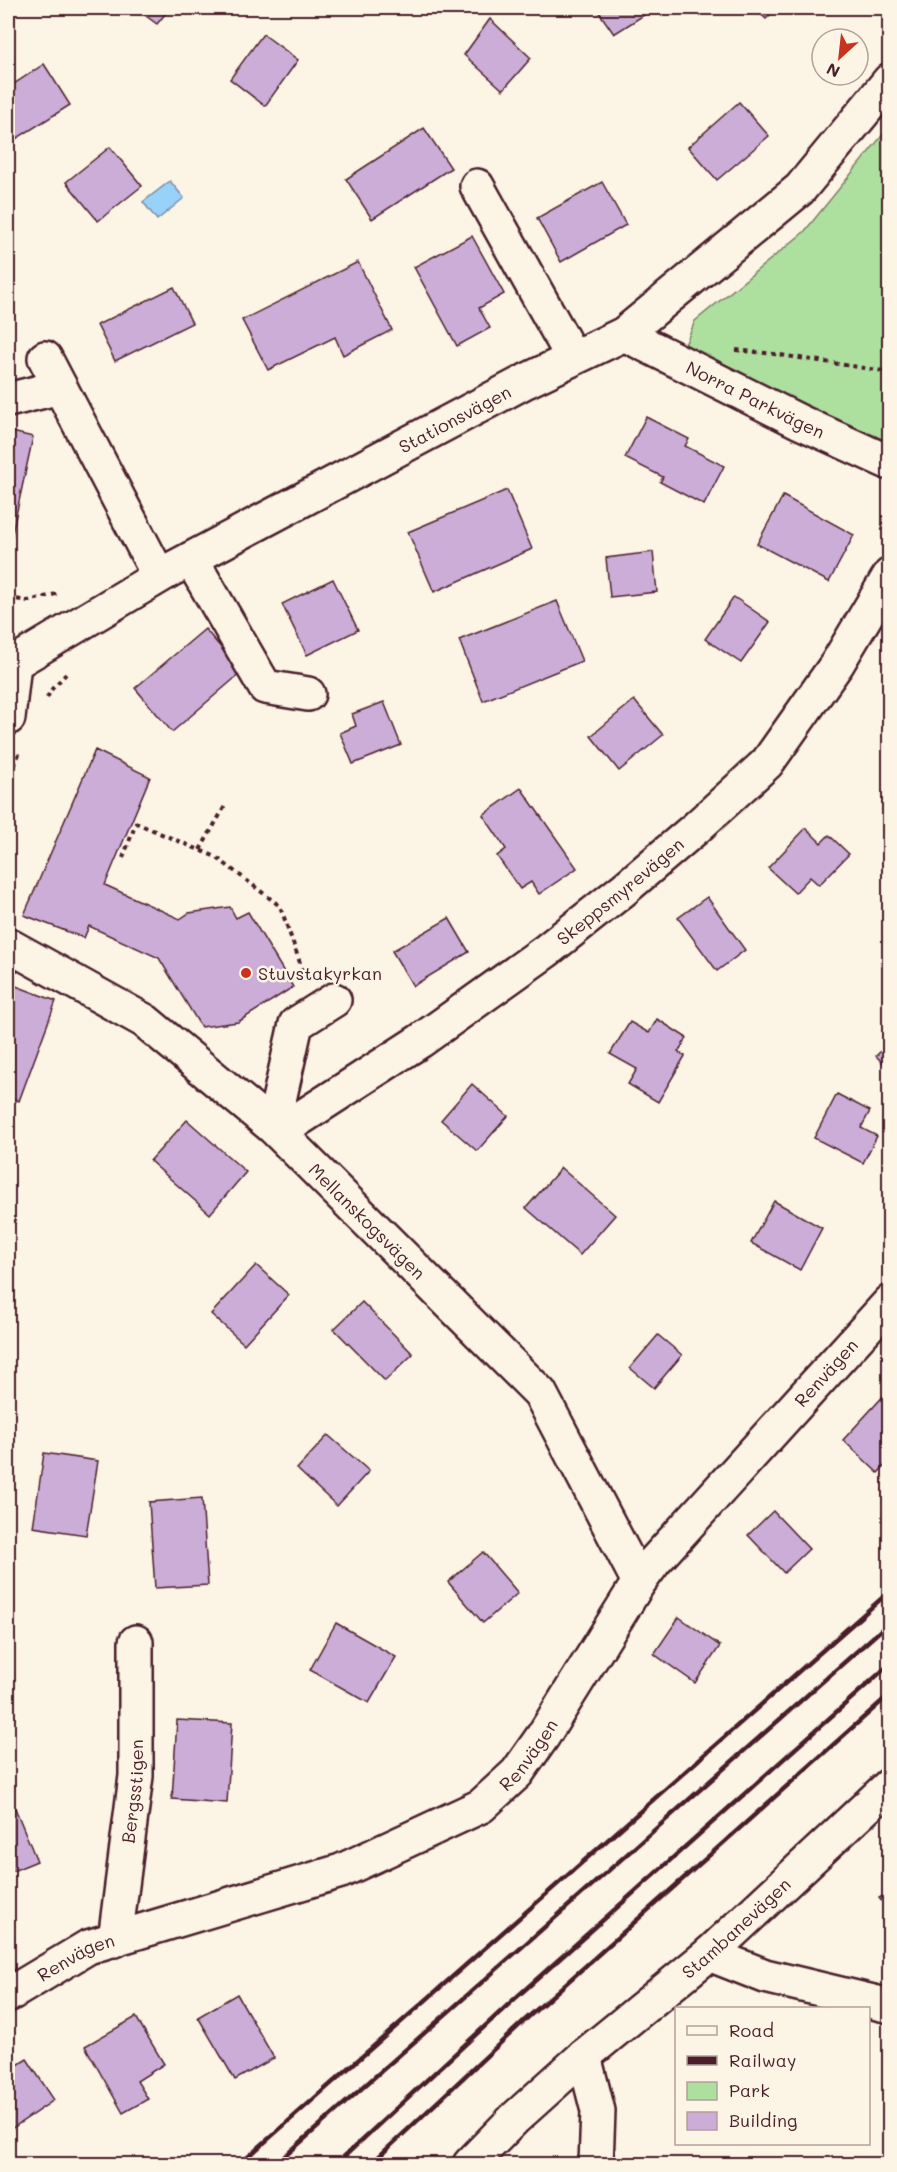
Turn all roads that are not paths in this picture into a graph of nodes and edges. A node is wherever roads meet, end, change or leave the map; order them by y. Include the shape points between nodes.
1 (890, 80) edge
2 (477, 186) dead end
3 (624, 334) junction
4 (573, 358) junction
5 (8, 399) edge
6 (890, 463) edge
7 (191, 559) junction
8 (890, 575) edge
9 (159, 576) junction
10 (11, 661) edge
11 (308, 694) dead end
12 (15, 731) edge
13 (8, 945) edge
14 (334, 1000) road end
15 (276, 1130) junction
16 (890, 1302) edge
17 (639, 1582) junction
18 (136, 1642) dead end
19 (890, 1785) edge
20 (115, 1940) junction
21 (709, 1954) junction
22 (8, 1995) edge
23 (890, 2006) edge
24 (584, 2056) junction
25 (471, 2164) edge
26 (596, 2164) edge

1 - 3 street, Stationsvägen via 800,189
2 - 4 street
3 - 4 street, Stationsvägen
3 - 6 street, Norra Parkvägen
4 - 7 street, Stationsvägen
5 - 9 street via 53,373
7 - 9 street, Stationsvägen
7 - 11 street via 265,687
8 - 15 street, Skeppsmyrevägen via 837,664 767,763 697,827 546,951 420,1041
9 - 10 street, Stationsvägen
10 - 12 street, Stationsvägen
13 - 15 street, Mellanskogsvägen via 145,1021
14 - 15 street via 296,1024
15 - 17 street, Mellanskogsvägen via 540,1393
16 - 17 street, Renvägen
17 - 20 street, Renvägen via 543,1736 516,1773 481,1806 341,1871
18 - 20 street, Bergsstigen via 136,1776
19 - 21 street, Stambanevägen
20 - 22 street, Renvägen via 88,1947
21 - 23 street via 765,1976
21 - 24 street, Stambanevägen
24 - 25 street, Stambanevägen
24 - 26 street via 598,2111

